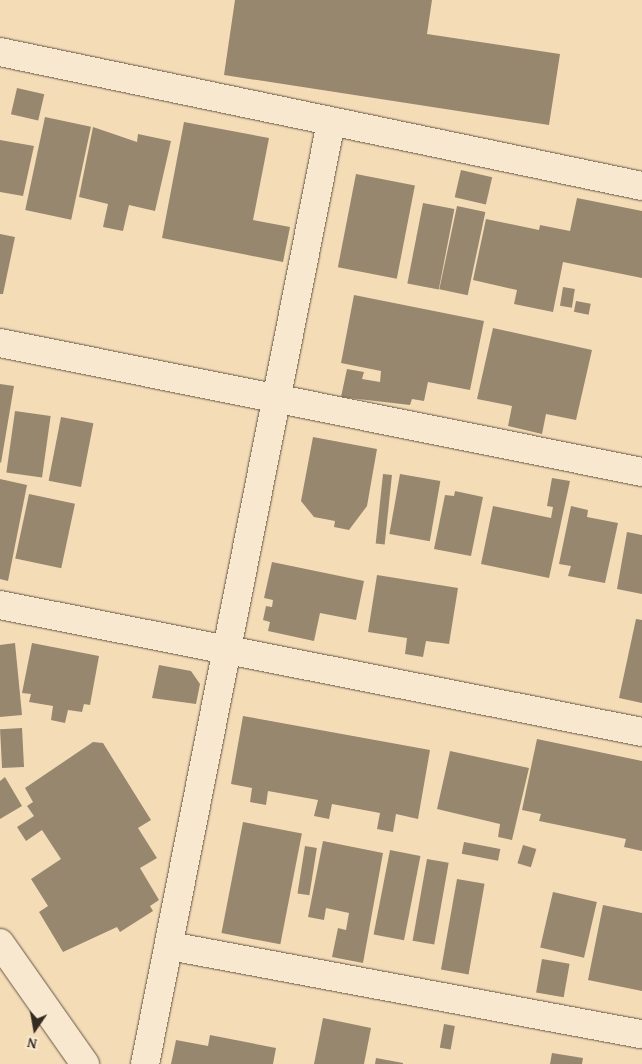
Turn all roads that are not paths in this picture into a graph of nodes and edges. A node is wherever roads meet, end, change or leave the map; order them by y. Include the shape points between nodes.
1 (0, 52) edge
2 (331, 122) junction
3 (642, 186) edge
4 (0, 343) edge
5 (276, 401) junction
6 (642, 472) edge
7 (0, 605) edge
8 (227, 647) junction
9 (642, 732) edge
10 (0, 943) edge
11 (170, 946) junction
12 (642, 1034) edge
13 (85, 1064) edge
14 (145, 1064) edge

1 - 2 street
2 - 3 street
2 - 5 street
4 - 5 street
5 - 6 street
5 - 8 street
7 - 8 street
8 - 9 street
8 - 11 street
10 - 13 street
11 - 12 street
11 - 14 street

